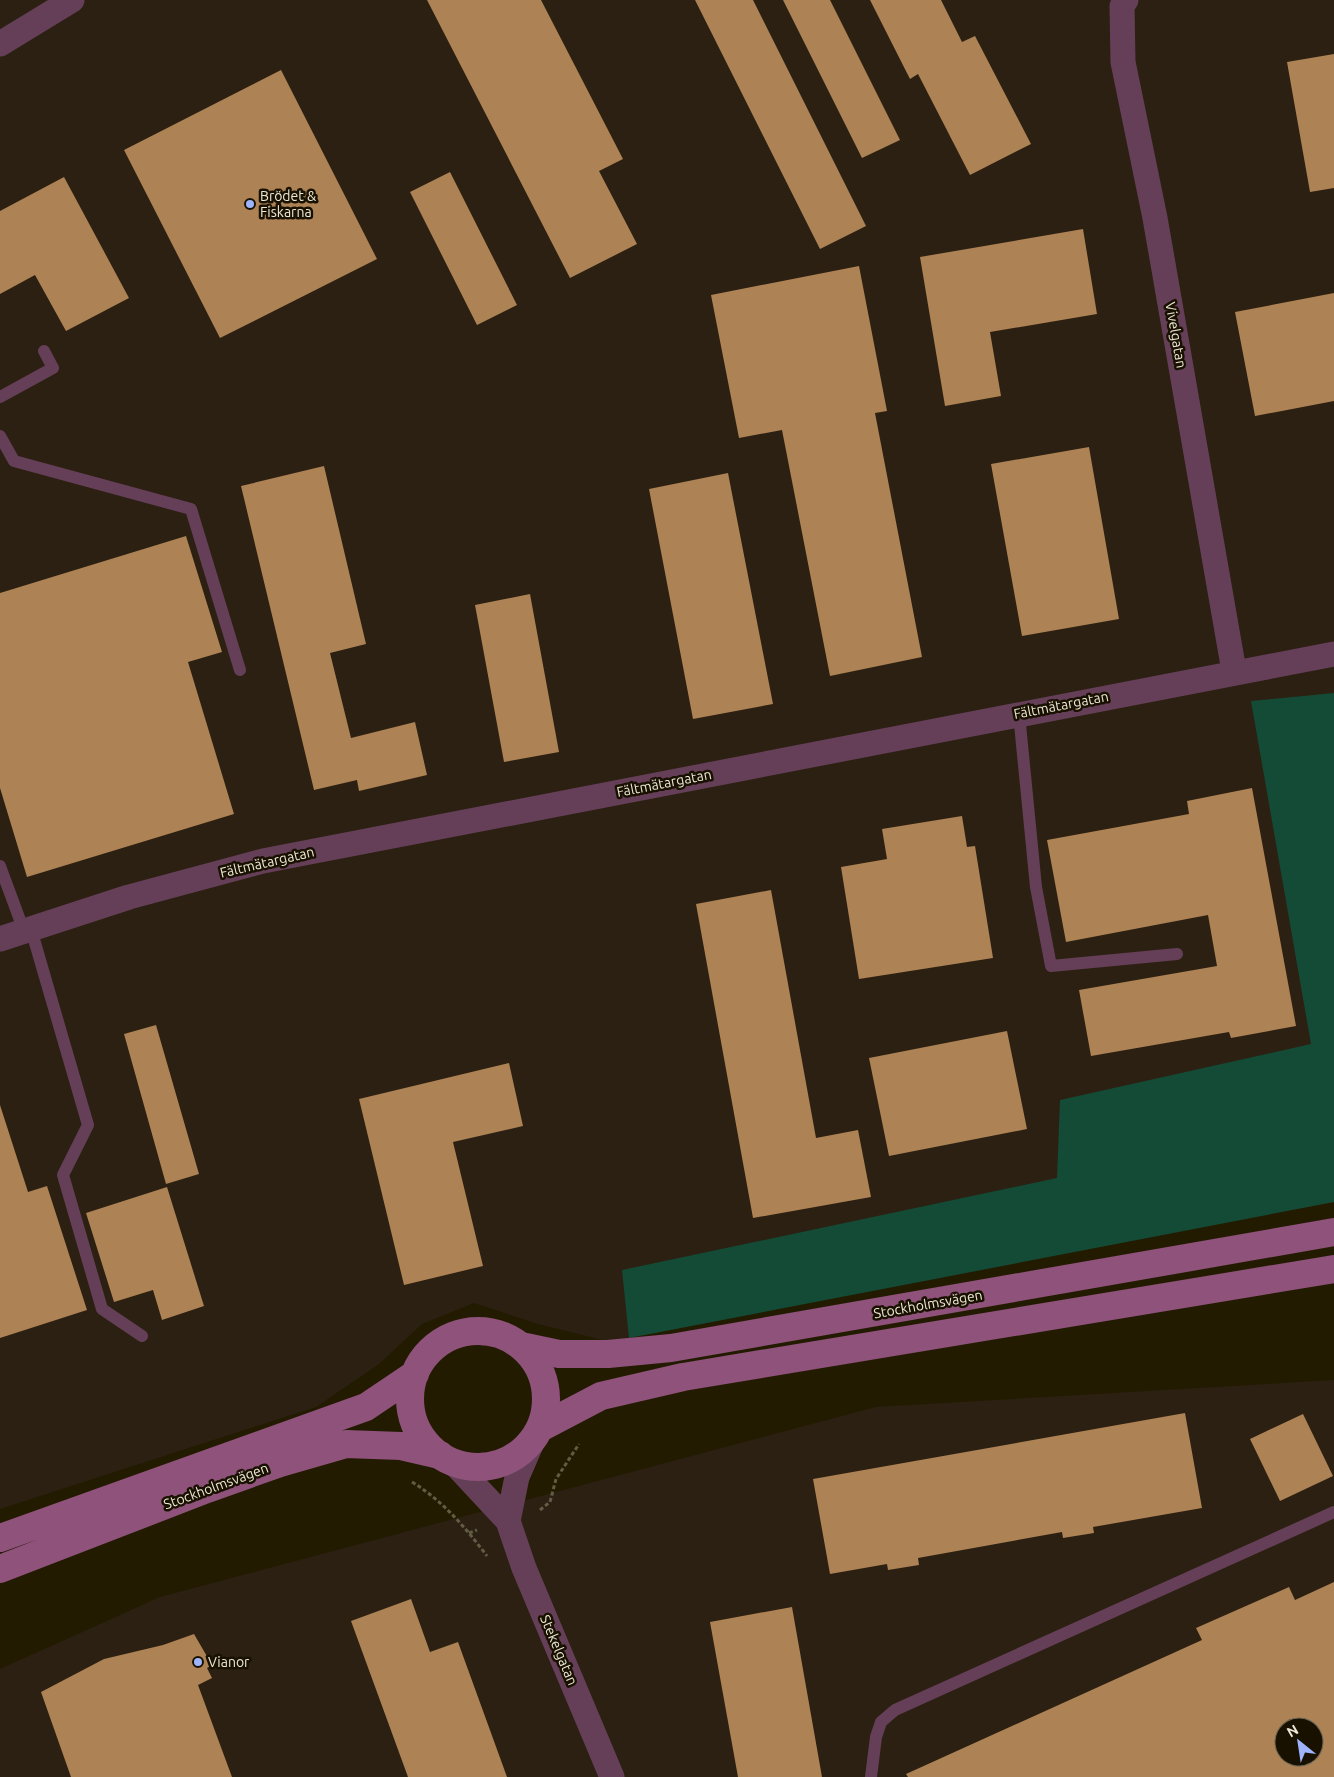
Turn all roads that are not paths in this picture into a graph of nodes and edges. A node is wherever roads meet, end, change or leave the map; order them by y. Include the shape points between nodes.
1 (72, 0) edge
2 (1126, 0) edge
3 (0, 44) edge
4 (44, 351) dead end
5 (0, 397) edge
6 (0, 436) edge
7 (1334, 654) edge
8 (240, 670) dead end
9 (1234, 671) junction
10 (1019, 714) junction
11 (0, 866) edge
12 (27, 930) junction
13 (0, 939) edge
14 (1177, 954) dead end
15 (1334, 1232) edge
16 (1334, 1269) edge
17 (142, 1336) dead end
18 (521, 1346) junction
19 (415, 1374) junction
20 (537, 1434) junction
21 (447, 1459) junction
22 (1334, 1512) edge
23 (508, 1521) junction
24 (0, 1538) edge
25 (0, 1569) edge
26 (612, 1777) edge
27 (871, 1777) edge

1 - 3 street
2 - 9 street, Vivelgatan via 1122,6 1123,62 1155,218
4 - 5 lane via 53,368
6 - 8 lane via 14,461 191,509
7 - 9 street, Fältmätargatan
9 - 10 street, Fältmätargatan
10 - 12 street, Fältmätargatan via 263,861 129,897
10 - 14 lane via 1036,887 1051,966
11 - 12 lane
12 - 13 street, Fältmätargatan
12 - 17 lane via 88,1125 63,1175 102,1310
15 - 18 main road, Stockholmsvägen via 671,1348 608,1354 559,1354
16 - 20 main road via 683,1377 601,1396
18 - 19 main road via 496,1334 478,1332 453,1336 421,1361
18 - 20 main road via 533,1358 545,1389 545,1416
19 - 21 main road via 410,1398 412,1414 422,1437
19 - 24 main road, Stockholmsvägen via 366,1407
20 - 21 main road via 514,1457 501,1464 478,1468
20 - 23 street via 517,1477
21 - 23 street
21 - 25 main road, Stockholmsvägen via 401,1446 346,1444 207,1489
22 - 27 lane via 895,1710 881,1722
23 - 26 street, Stekelgatan via 524,1568

